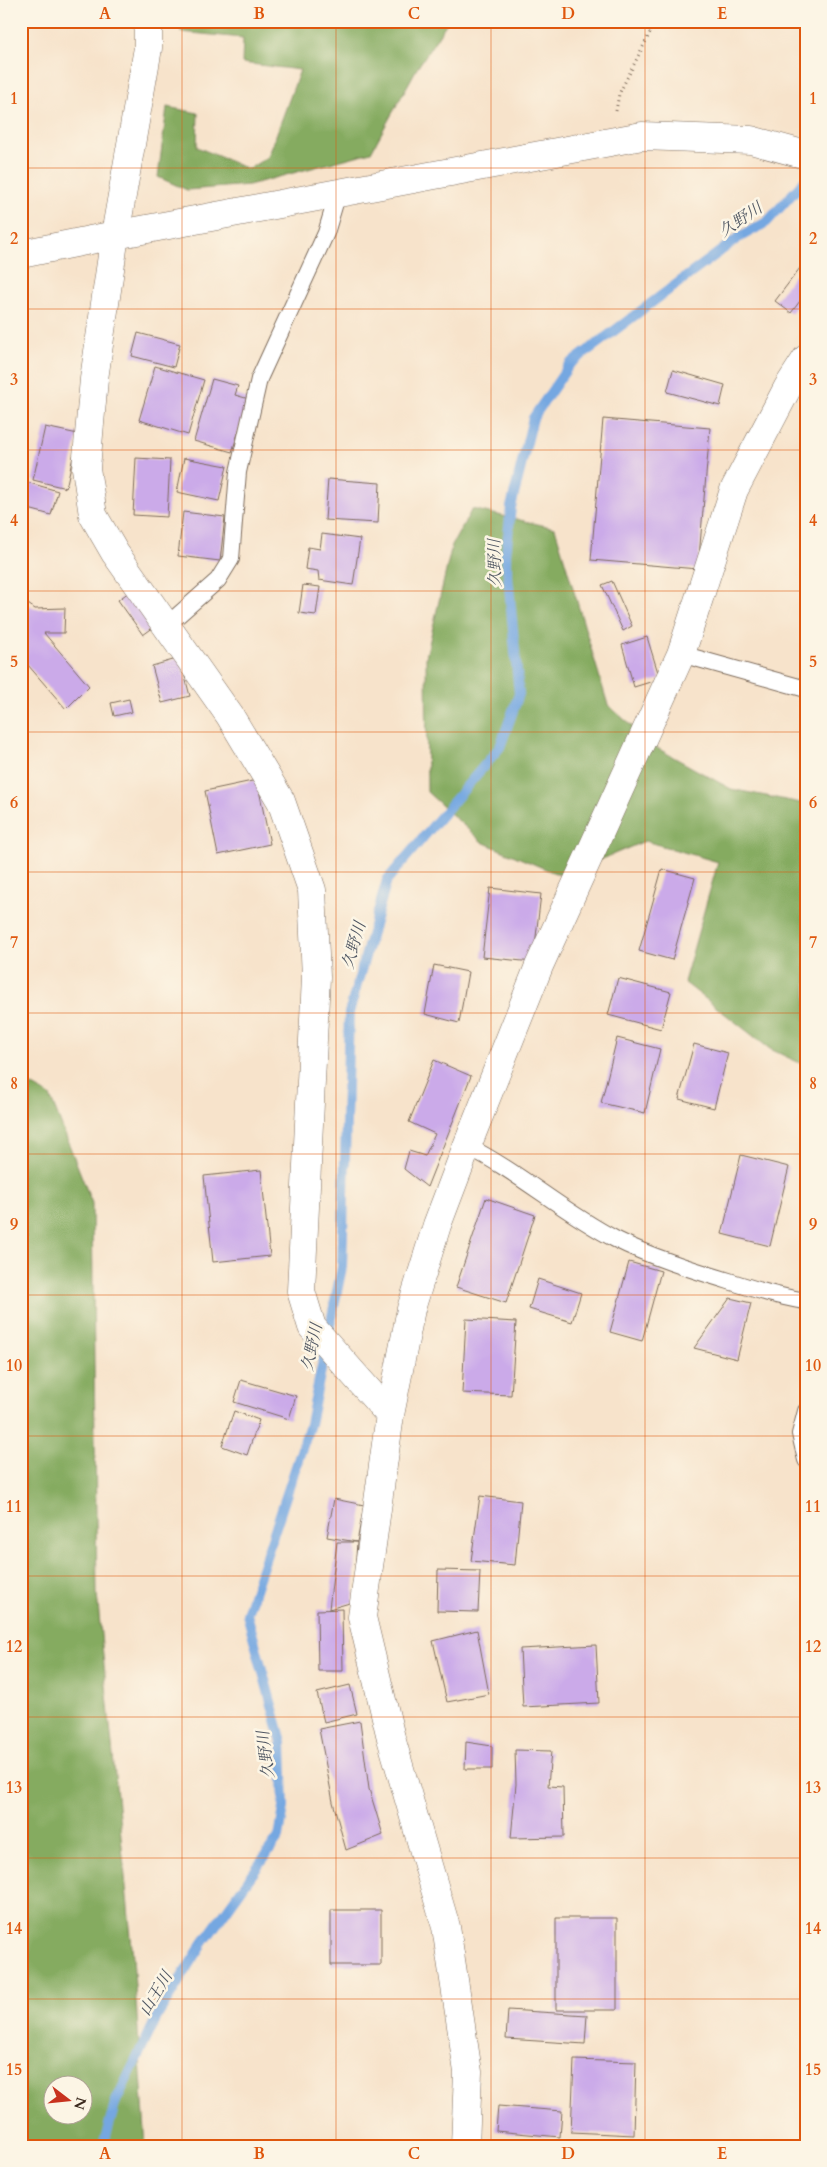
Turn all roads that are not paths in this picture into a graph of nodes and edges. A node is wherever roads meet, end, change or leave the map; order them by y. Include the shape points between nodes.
1 (148, 21) edge
2 (806, 155) edge
3 (338, 193) junction
4 (116, 235) junction
5 (21, 254) edge
6 (806, 359) edge
7 (167, 625) junction
8 (681, 654) junction
9 (806, 689) edge
10 (467, 1146) junction
11 (806, 1301) edge
12 (806, 1411) edge
13 (390, 1415) junction
14 (806, 1460) edge
15 (465, 2146) edge

1 - 4 street via 148,48
2 - 3 street via 750,140 642,136
3 - 4 street
3 - 7 lane via 326,233 259,379 238,472 231,559 218,580
4 - 5 street
4 - 7 street via 94,379 86,468 93,515 115,553
6 - 8 street via 734,490
7 - 13 street via 230,716 282,801 312,890 316,977 301,1291 312,1327
8 - 9 lane
8 - 10 street via 539,966
10 - 11 lane via 615,1238 678,1265 786,1298
10 - 13 street via 437,1225 411,1309
12 - 14 lane via 800,1434
13 - 15 street via 362,1617 391,1738 446,1927 468,2072

